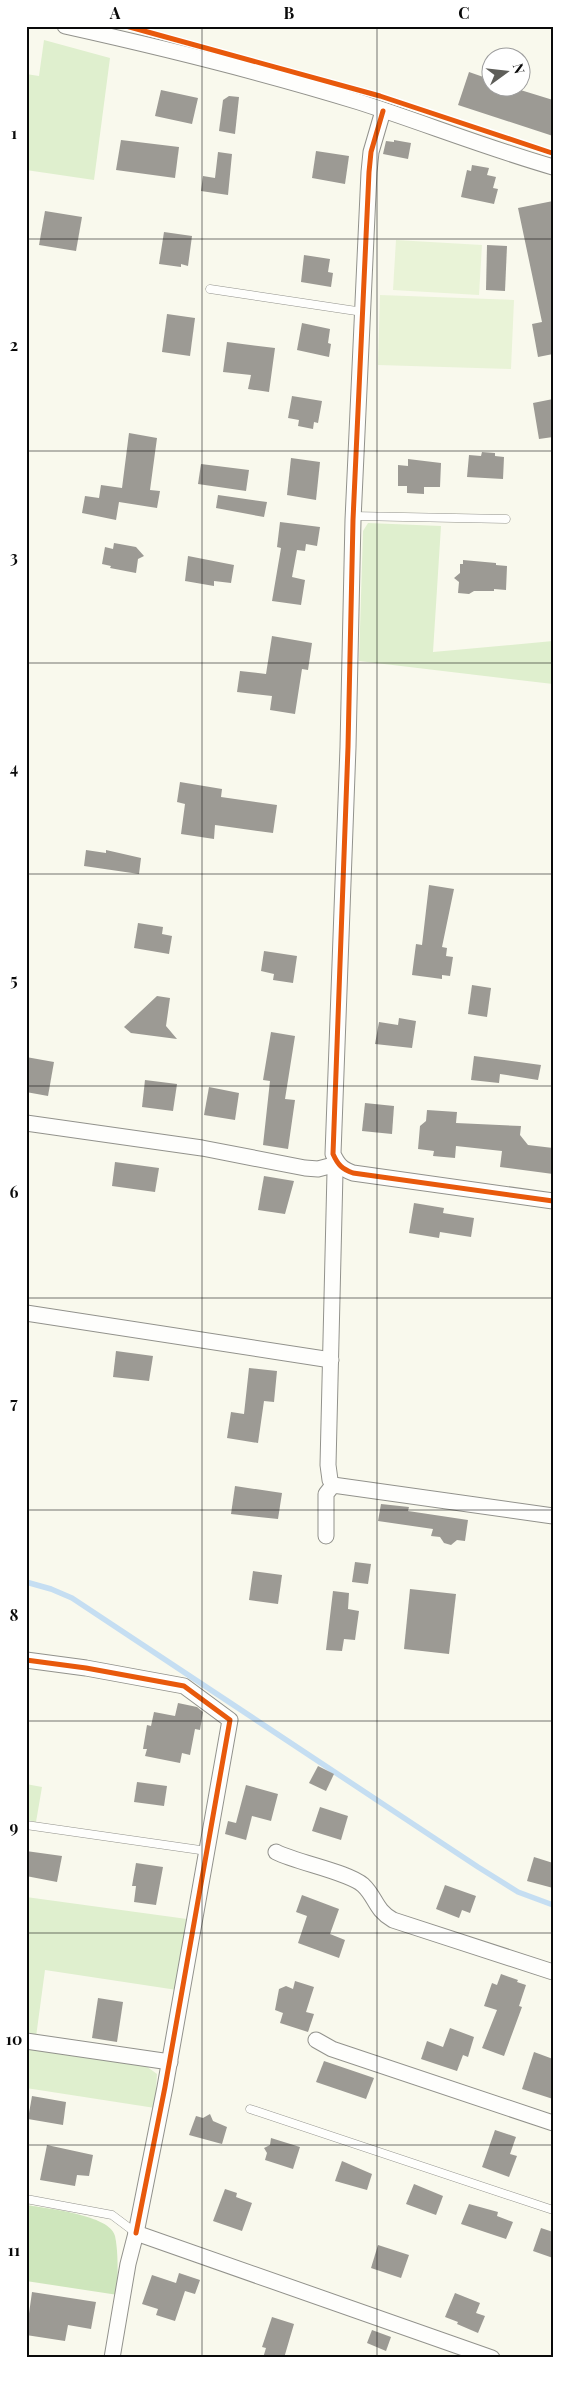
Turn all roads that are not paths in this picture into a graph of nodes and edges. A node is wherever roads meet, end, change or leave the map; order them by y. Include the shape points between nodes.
1 (65, 26) edge
2 (383, 111) junction
3 (553, 167) edge
4 (210, 289) dead end
5 (363, 312) junction
6 (353, 516) junction
7 (506, 519) dead end
8 (26, 1123) edge
9 (337, 1164) junction
10 (553, 1201) edge
11 (26, 1312) edge
12 (331, 1360) junction
13 (333, 1485) junction
14 (553, 1516) edge
15 (326, 1536) dead end
16 (26, 1660) edge
17 (26, 1825) edge
18 (207, 1851) junction
19 (276, 1852) dead end
20 (553, 1972) edge
21 (316, 2040) dead end
22 (26, 2041) edge
23 (170, 2062) junction
24 (250, 2109) dead end
25 (553, 2123) edge
26 (26, 2199) edge
27 (553, 2210) edge
28 (136, 2233) junction
29 (112, 2358) edge
30 (492, 2358) edge

1 - 2 street via 260,73
2 - 3 street
2 - 5 street via 371,152
4 - 5 lane
5 - 6 street
6 - 7 lane
6 - 9 street via 348,747 332,1147
8 - 9 street via 202,1148 305,1168
9 - 10 street via 364,1174
9 - 12 street
11 - 12 street
12 - 13 street via 328,1465
13 - 14 street
13 - 15 street via 326,1494
16 - 18 street via 184,1686 230,1720
17 - 18 lane
18 - 23 street
19 - 20 street via 363,1885 382,1914 393,1920
21 - 25 street via 332,2049
22 - 23 street
23 - 28 street
24 - 27 lane
26 - 28 lane via 112,2215
28 - 29 street
28 - 30 street

